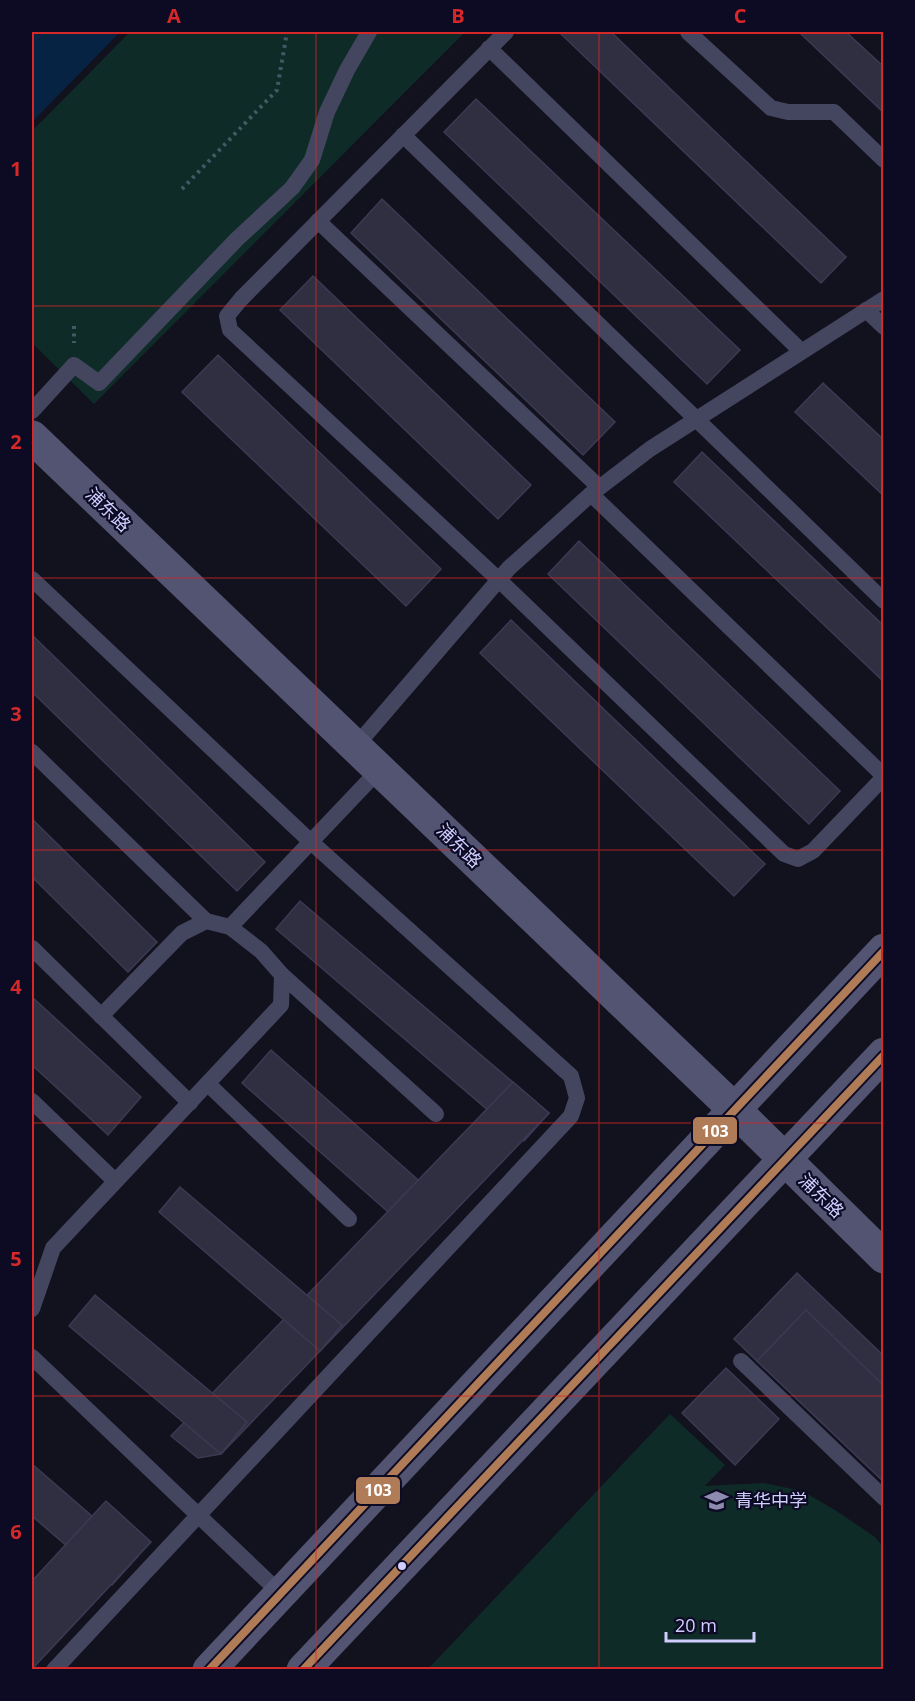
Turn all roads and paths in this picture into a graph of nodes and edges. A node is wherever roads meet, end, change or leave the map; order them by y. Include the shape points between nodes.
1 (287, 32) edge
2 (369, 32) edge
3 (506, 32) edge
4 (688, 32) edge
5 (489, 48) junction
6 (403, 135) junction
7 (884, 160) edge
8 (182, 189) dead end
9 (318, 221) junction
10 (884, 299) edge
11 (866, 310) junction
12 (884, 327) edge
13 (801, 351) junction
14 (32, 411) edge
15 (695, 420) junction
16 (32, 437) edge
17 (595, 490) junction
18 (32, 579) edge
19 (499, 580) junction
20 (884, 601) edge
21 (355, 747) junction
22 (32, 752) edge
23 (379, 770) junction
24 (884, 776) edge
25 (311, 842) junction
26 (206, 921) junction
27 (230, 927) junction
28 (32, 948) edge
29 (884, 951) edge
30 (282, 975) junction
31 (101, 1016) junction
32 (884, 1054) edge
33 (208, 1084) junction
34 (32, 1101) edge
35 (190, 1103) junction
36 (734, 1109) junction
37 (436, 1114) dead end
38 (784, 1160) junction
39 (115, 1182) junction
40 (349, 1219) dead end
41 (884, 1257) edge
42 (32, 1309) edge
43 (32, 1357) edge
44 (741, 1361) dead end
45 (884, 1498) edge
46 (198, 1515) junction
47 (280, 1593) junction
48 (54, 1670) edge
49 (209, 1670) edge
50 (303, 1670) edge

1 - 8 path via 277,90
2 - 14 lane via 327,112 312,160 292,188 237,239 99,383 74,365
3 - 5 lane
4 - 7 lane via 771,108 834,112
5 - 6 lane
5 - 13 lane
6 - 9 lane
6 - 15 lane
9 - 17 lane
9 - 19 lane via 227,316 230,330
10 - 11 lane
11 - 12 lane
11 - 13 lane
13 - 15 lane
15 - 17 lane
15 - 20 lane
16 - 21 main road, 浦东路
17 - 19 lane
17 - 24 lane
18 - 25 lane
19 - 21 lane
19 - 24 lane via 784,854 798,859 813,851
21 - 23 main road, 浦东路
22 - 26 lane
23 - 25 lane
23 - 36 main road, 浦东路
25 - 27 lane
25 - 46 lane via 572,1076 577,1098 571,1116
26 - 27 lane
26 - 31 lane via 182,933
27 - 30 lane via 261,951
28 - 31 lane
29 - 36 main road
30 - 33 lane via 281,1005
30 - 37 lane
31 - 35 lane
32 - 38 main road
33 - 35 lane
33 - 40 lane
34 - 39 lane
35 - 39 lane
36 - 38 main road, 浦东路
36 - 47 main road
38 - 41 main road, 浦东路
38 - 50 main road
39 - 42 lane via 53,1248
43 - 46 lane
44 - 45 lane
46 - 47 lane
46 - 48 lane
47 - 49 main road

